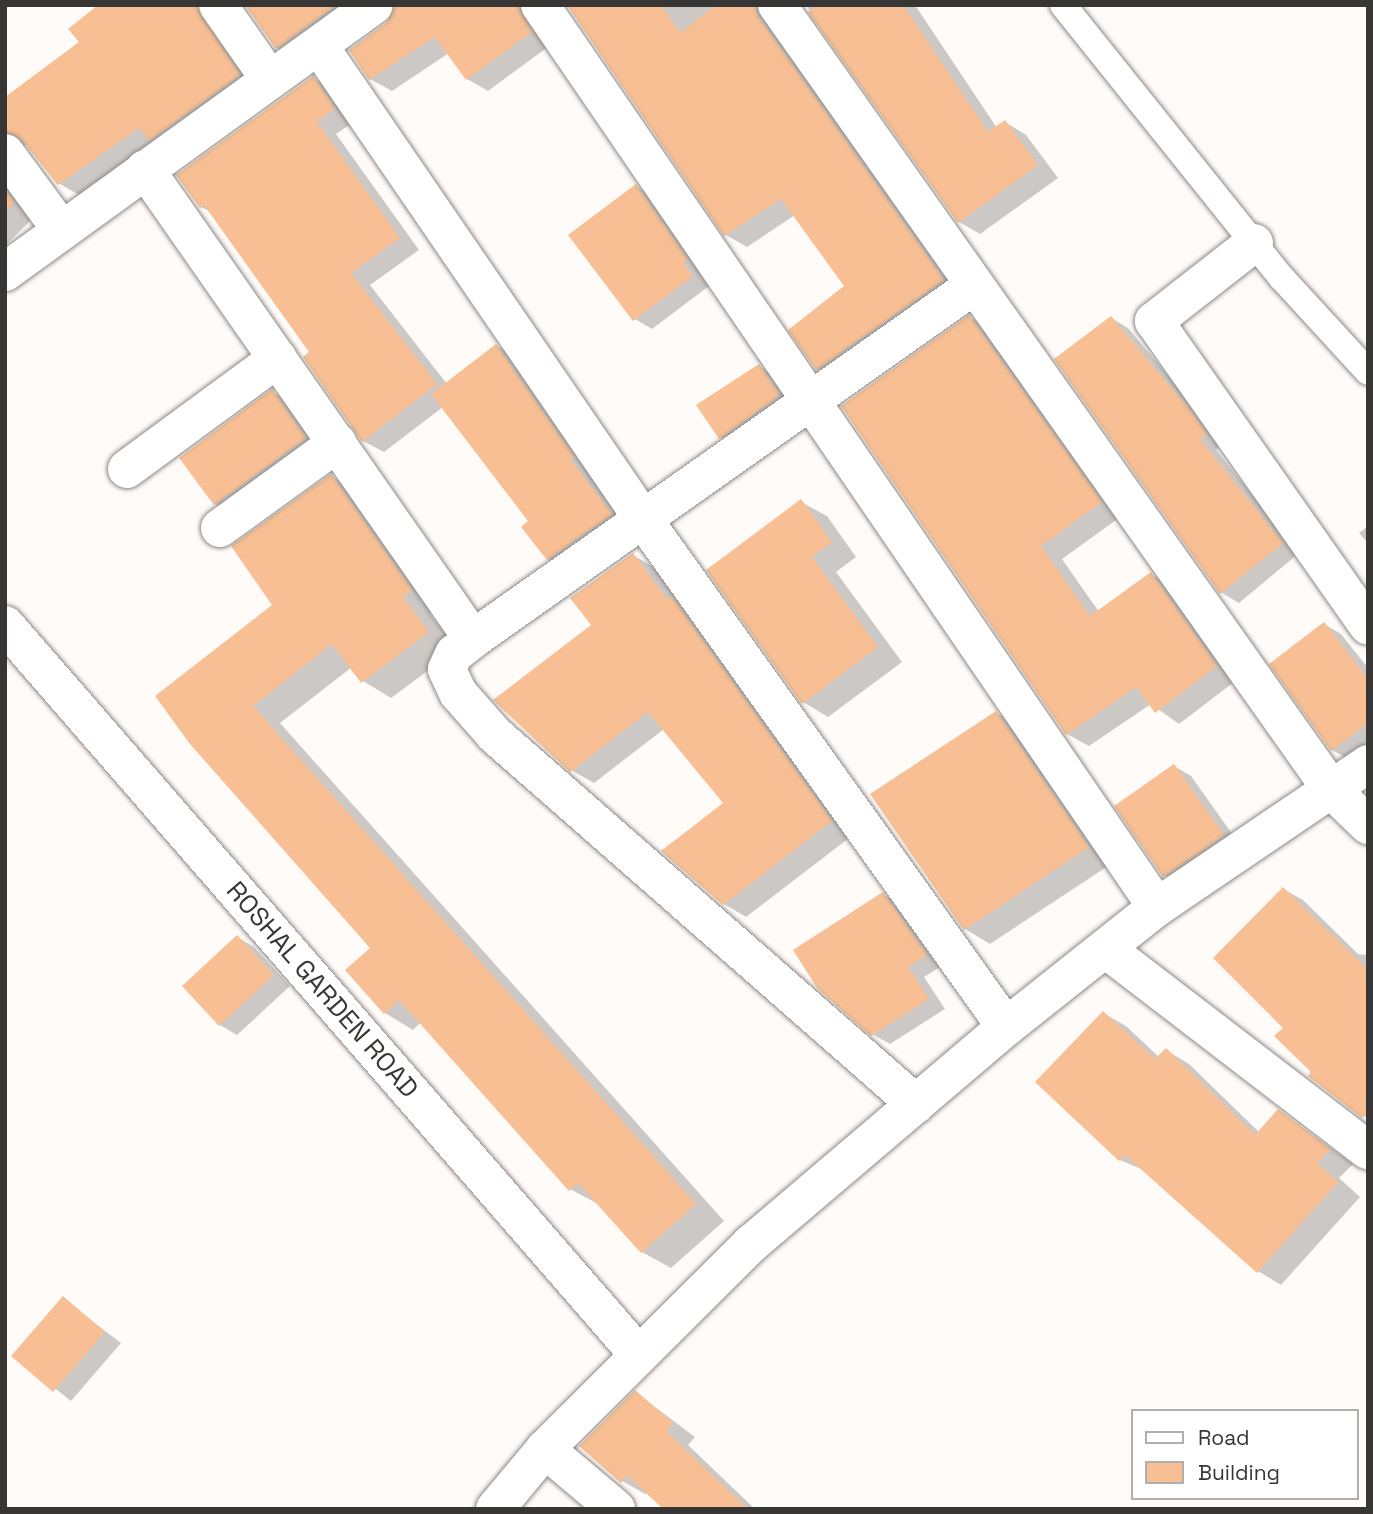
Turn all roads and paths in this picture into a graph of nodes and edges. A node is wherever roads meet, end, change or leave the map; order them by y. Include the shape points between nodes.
1 (218, 5) edge
2 (374, 5) edge
3 (540, 5) edge
4 (777, 5) edge
5 (1063, 5) edge
6 (318, 46) junction
7 (269, 78) junction
8 (5, 153) edge
9 (145, 169) junction
10 (60, 228) junction
11 (1254, 243) junction
12 (5, 272) edge
13 (973, 286) junction
14 (278, 358) junction
15 (1368, 372) edge
16 (813, 402) junction
17 (337, 443) junction
18 (127, 469) dead end
19 (643, 519) junction
20 (220, 528) dead end
21 (5, 625) edge
22 (1368, 625) edge
23 (473, 639) junction
24 (1368, 764) edge
25 (1331, 789) junction
26 (1368, 825) edge
27 (1157, 908) junction
28 (1107, 950) junction
29 (1006, 1027) junction
30 (916, 1104) junction
31 (1368, 1150) edge
32 (638, 1354) junction
33 (545, 1449) junction
34 (495, 1509) edge
35 (616, 1509) edge

1 - 7 street
2 - 6 street
3 - 16 street
4 - 13 street
5 - 11 lane
6 - 7 street
6 - 19 street
7 - 9 street
8 - 10 street
9 - 10 street
9 - 14 street
10 - 12 street
11 - 15 lane
11 - 22 street via 1154,321
13 - 16 street
13 - 25 street via 1174,562
14 - 17 street
14 - 18 street
16 - 19 street
16 - 27 street
17 - 20 street
17 - 23 street
19 - 23 street
19 - 29 street
21 - 32 street, ROSHAL GARDEN ROAD
23 - 30 street via 454,654 447,669 458,693 495,735
24 - 25 street
25 - 26 street
25 - 27 street
27 - 28 street
28 - 29 street
28 - 31 street
29 - 30 street
30 - 32 street via 751,1244
32 - 33 street
33 - 34 street
33 - 35 street

